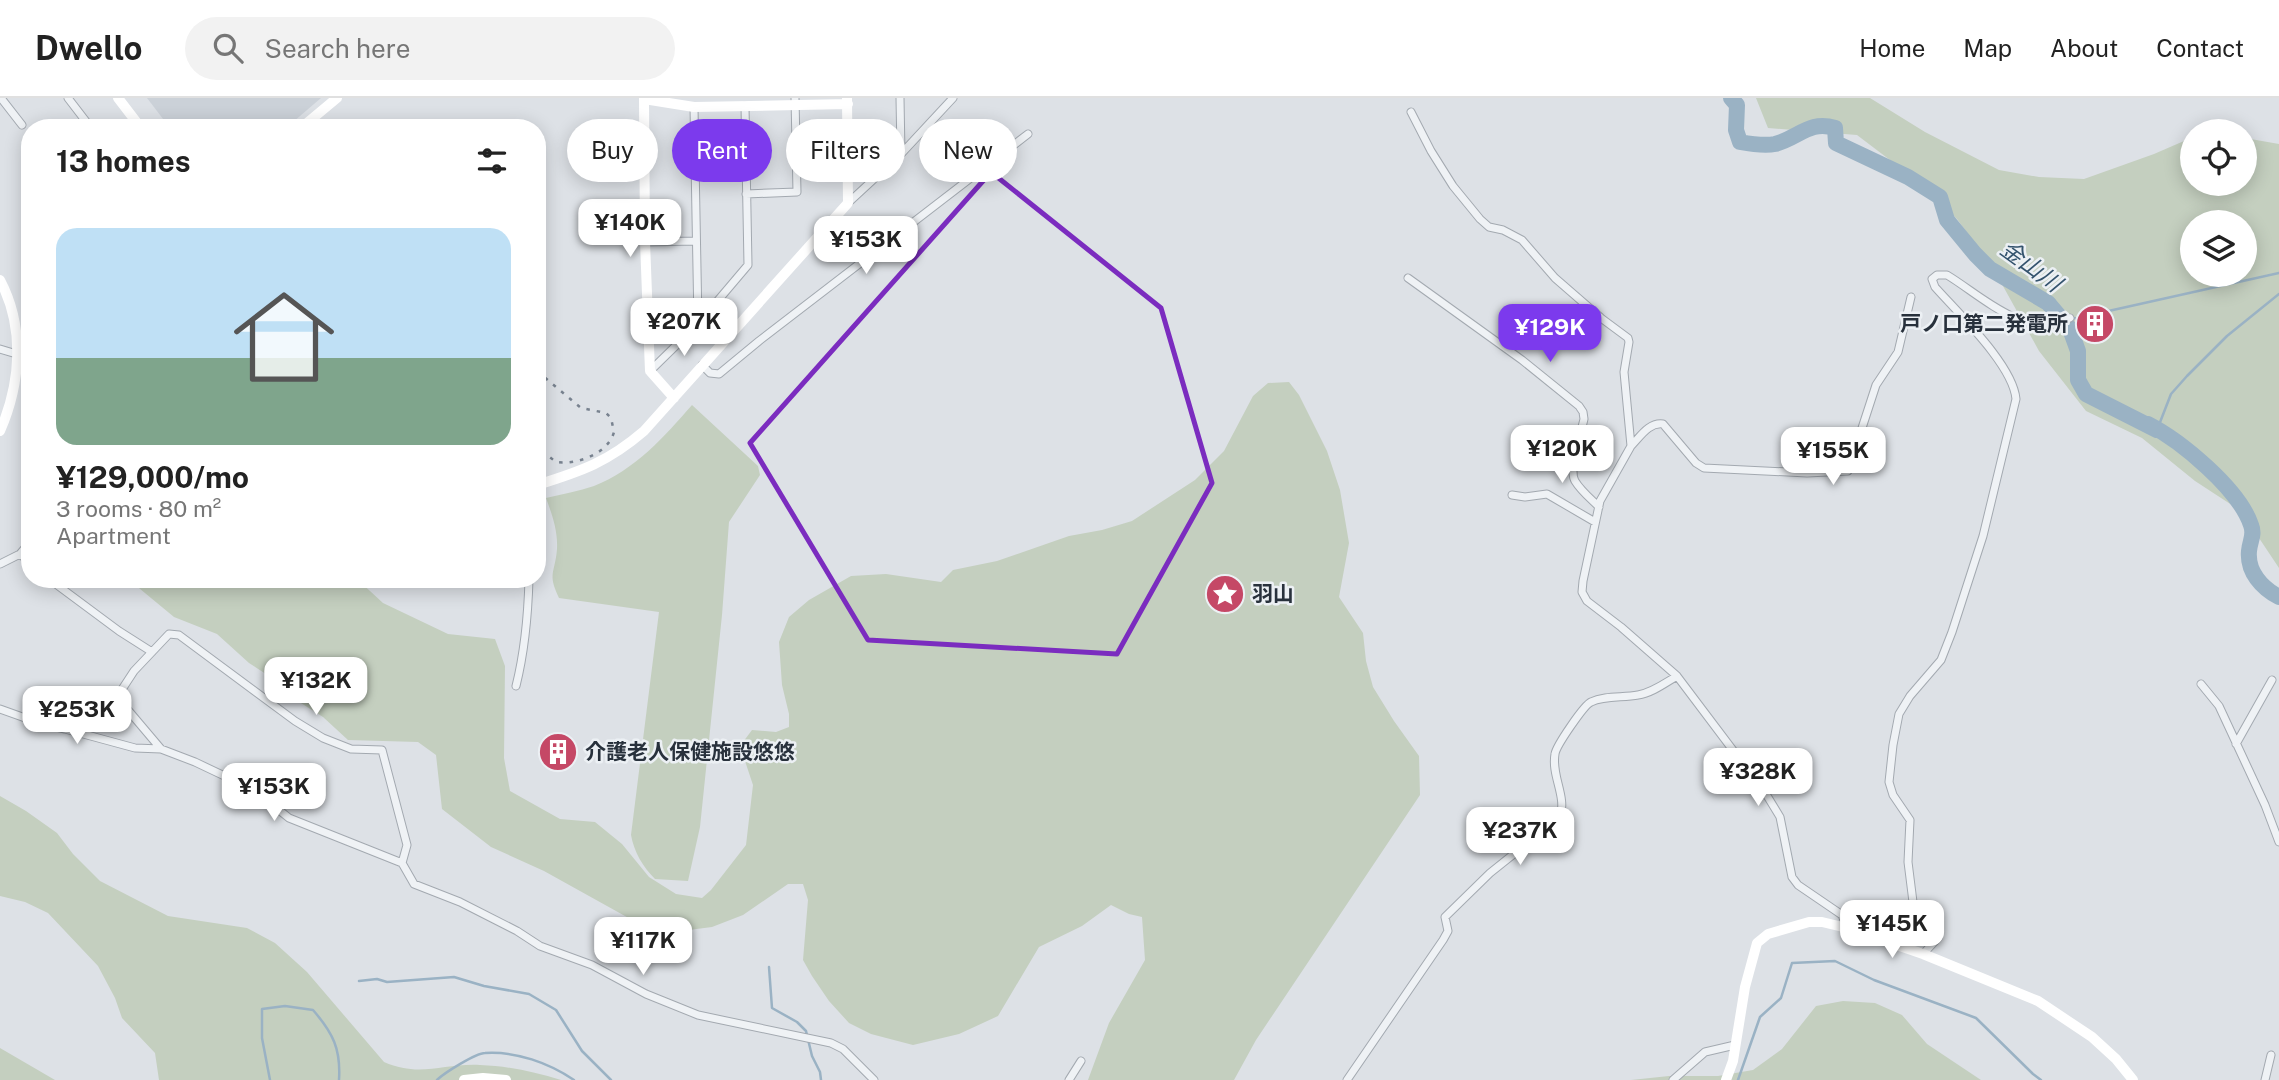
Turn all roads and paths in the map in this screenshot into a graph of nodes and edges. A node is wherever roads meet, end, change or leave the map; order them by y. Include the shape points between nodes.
1 (1, 98) edge
2 (68, 98) edge
3 (118, 98) edge
4 (337, 98) edge
5 (643, 98) edge
6 (900, 98) edge
7 (951, 99) edge
8 (847, 101) edge
9 (795, 102) edge
10 (745, 106) junction
11 (694, 107) junction
12 (1411, 112) dead end
13 (84, 119) edge
14 (134, 119) edge
15 (312, 119) edge
16 (900, 119) edge
17 (21, 124) edge
18 (1028, 134) dead end
19 (905, 150) edge
20 (871, 182) edge
21 (746, 194) junction
22 (848, 203) junction
23 (645, 242) junction
24 (695, 242) junction
25 (1408, 278) dead end
26 (0, 280) edge
27 (1911, 297) dead end
28 (0, 301) edge
29 (12, 307) junction
30 (2070, 318) dead end
31 (698, 324) junction
32 (0, 349) edge
33 (18, 354) junction
34 (21, 355) edge
35 (702, 365) junction
36 (649, 372) junction
37 (674, 398) junction
38 (0, 431) edge
39 (1631, 446) junction
40 (546, 482) edge
41 (1512, 495) dead end
42 (1599, 507) junction
43 (1595, 522) junction
44 (20, 554) edge
45 (0, 564) edge
46 (61, 588) edge
47 (529, 588) edge
48 (152, 652) junction
49 (1677, 676) junction
50 (2272, 680) dead end
51 (2201, 684) dead end
52 (516, 686) dead end
53 (0, 709) edge
54 (2236, 744) junction
55 (160, 749) junction
56 (2279, 842) edge
57 (402, 863) junction
58 (1847, 928) junction
59 (1923, 954) junction
60 (1735, 1045) junction
61 (2271, 1055) dead end
62 (1081, 1061) dead end
63 (464, 1080) edge
64 (506, 1080) edge
65 (874, 1080) edge
66 (1069, 1080) edge
67 (1347, 1080) edge
68 (1673, 1080) edge
69 (1726, 1080) edge
70 (2133, 1080) edge
71 (2264, 1080) edge

1 - 17 street
2 - 13 street
3 - 14 street
4 - 15 street
5 - 11 street
5 - 23 street
6 - 16 street
7 - 19 street
8 - 9 street
8 - 22 street
9 - 10 street
9 - 21 street via 797,192
10 - 11 street
10 - 21 street
11 - 24 street
12 - 39 street via 1453,186 1480,219 1522,240 1555,278 1628,338 1624,372
18 - 35 street via 719,374
20 - 22 street
21 - 31 street via 748,265
22 - 35 street
23 - 24 street
23 - 36 street
24 - 31 street
25 - 42 street via 1579,406 1584,419 1573,475
26 - 29 street
27 - 39 street via 1898,352 1876,385 1848,471 1704,468 1658,423
28 - 29 street
29 - 33 street
30 - 59 street via 2049,325 2028,322 1947,275 1932,279 2004,368 2016,399 1983,536 1952,632 1941,660 1899,714 1893,745 1889,782 1910,820 1908,862 1913,902 1938,938
31 - 36 street
32 - 33 street
33 - 34 street
33 - 38 street
35 - 37 street
36 - 37 street
37 - 40 street via 621,451
39 - 42 street
41 - 43 street via 1548,494
42 - 43 street
43 - 49 street via 1583,581 1587,601
44 - 45 street
46 - 48 street
47 - 52 street via 527,633
48 - 55 street via 117,696
48 - 57 street via 169,634 178,635 323,738 351,749 382,750 407,845
49 - 58 street via 1780,817 1791,877 1842,915
49 - 67 street via 1641,695 1604,698 1581,709 1556,750 1554,765 1563,808 1560,817 1490,873 1445,917 1448,931 1443,940
50 - 54 street
51 - 54 street via 2218,706
53 - 55 street via 135,748
54 - 56 street
55 - 57 street via 254,790 289,818
57 - 65 street via 414,884 460,902 540,946 698,1015 831,1043
58 - 59 street
58 - 60 street via 1809,922 1761,938 1745,987
59 - 70 street via 2052,1009 2092,1037
60 - 68 street via 1705,1052
60 - 69 street
61 - 71 street
62 - 66 street
63 - 64 street

